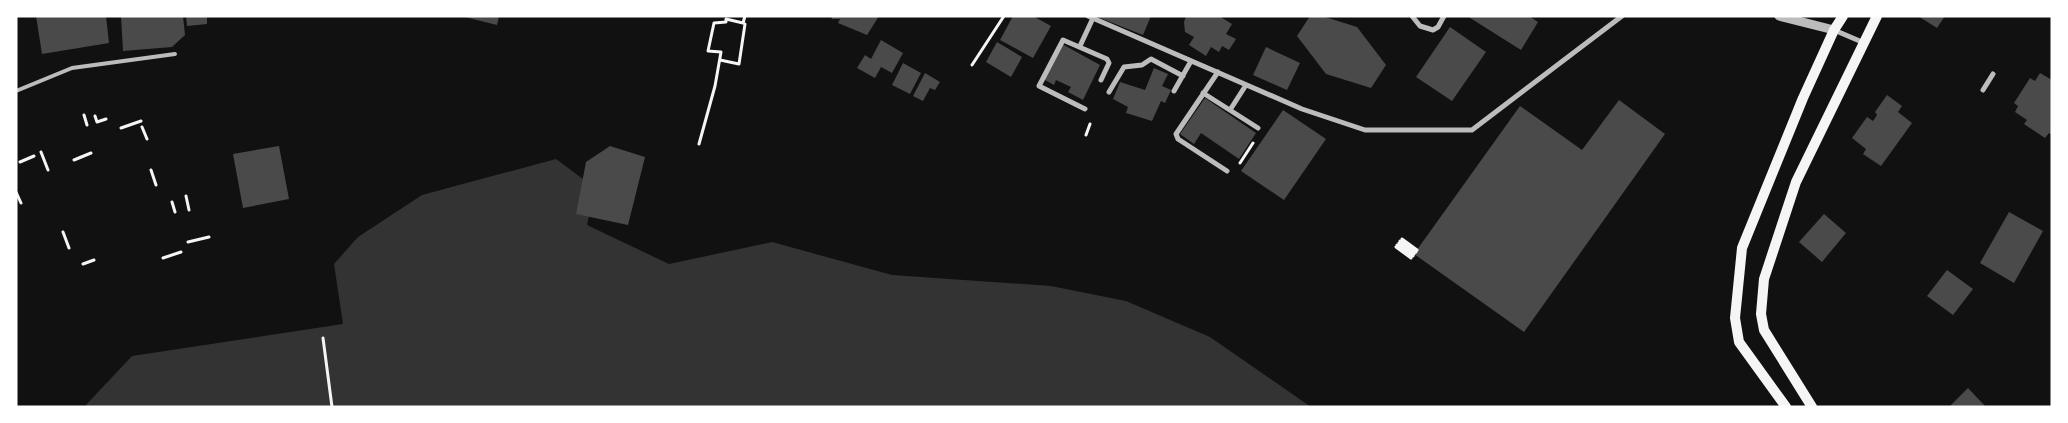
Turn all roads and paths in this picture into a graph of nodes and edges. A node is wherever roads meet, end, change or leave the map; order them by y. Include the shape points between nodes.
1 (745, 16) edge
2 (1004, 16) edge
3 (1412, 16) edge
4 (1444, 16) edge
5 (1622, 16) edge
6 (1779, 16) edge
7 (1843, 16) edge
8 (1877, 16) edge
9 (1091, 17) edge
10 (743, 23) junction
11 (1834, 30) junction
12 (1862, 42) junction
13 (1080, 46) junction
14 (175, 54) dead end
15 (720, 60) junction
16 (1191, 61) junction
17 (972, 65) dead end
18 (1218, 72) junction
19 (1993, 74) dead end
20 (1183, 76) junction
21 (1101, 80) dead end
22 (1246, 85) junction
23 (1983, 90) dead end
24 (16, 91) edge
25 (1174, 91) dead end
26 (1109, 92) dead end
27 (1204, 93) junction
28 (1085, 109) dead end
29 (1230, 110) junction
30 (84, 115) dead end
31 (95, 116) dead end
32 (106, 119) dead end
33 (141, 121) dead end
34 (87, 125) dead end
35 (142, 127) dead end
36 (121, 128) dead end
37 (1258, 128) joint
38 (147, 139) dead end
39 (699, 144) dead end
40 (41, 152) dead end
41 (91, 153) dead end
42 (34, 156) dead end
43 (74, 160) dead end
44 (20, 162) dead end
45 (48, 170) dead end
46 (151, 170) dead end
47 (1227, 171) joint
48 (156, 185) dead end
49 (16, 192) edge
50 (186, 196) dead end
51 (172, 202) dead end
52 (21, 203) dead end
53 (189, 210) dead end
54 (176, 212) dead end
55 (63, 232) dead end
56 (209, 237) dead end
57 (188, 242) dead end
58 (1398, 244) joint
59 (69, 248) dead end
60 (181, 252) dead end
61 (163, 258) dead end
62 (94, 260) dead end
63 (83, 264) dead end
64 (322, 338) dead end
65 (332, 407) edge
66 (1786, 407) edge
67 (1812, 407) edge

1 - 10 path
2 - 17 path
3 - 4 street via 1420,26 1433,30
5 - 22 street via 1472,130 1365,130 1302,110
6 - 11 street
7 - 11 main road
8 - 12 main road
9 - 13 street
9 - 16 street
10 - 15 path via 739,64
10 - 15 path via 726,19 726,22 714,23 708,51 721,52
11 - 12 street
11 - 66 main road via 1742,248 1735,318 1739,342
12 - 67 main road via 1796,182 1764,279 1761,314 1764,330
13 - 21 street via 1109,61
13 - 28 street via 1064,40 1039,86
14 - 24 lane via 72,68
15 - 39 path
16 - 18 street
16 - 20 street
18 - 22 street
18 - 27 street
19 - 23 street
20 - 25 street
20 - 26 street via 1151,58 1142,65 1124,67
22 - 29 street
27 - 29 street
27 - 47 street via 1177,132 1177,137
29 - 37 street
30 - 34 path
31 - 32 path via 97,122
33 - 36 path
35 - 38 path
37 - 47 path via 1260,132 1233,172
40 - 45 path
41 - 43 path
42 - 44 path
46 - 48 path
49 - 52 path
50 - 53 path
51 - 54 path
55 - 59 path
56 - 57 path
58 - 58 path via 1413,255
60 - 61 path
62 - 63 path
64 - 65 path

